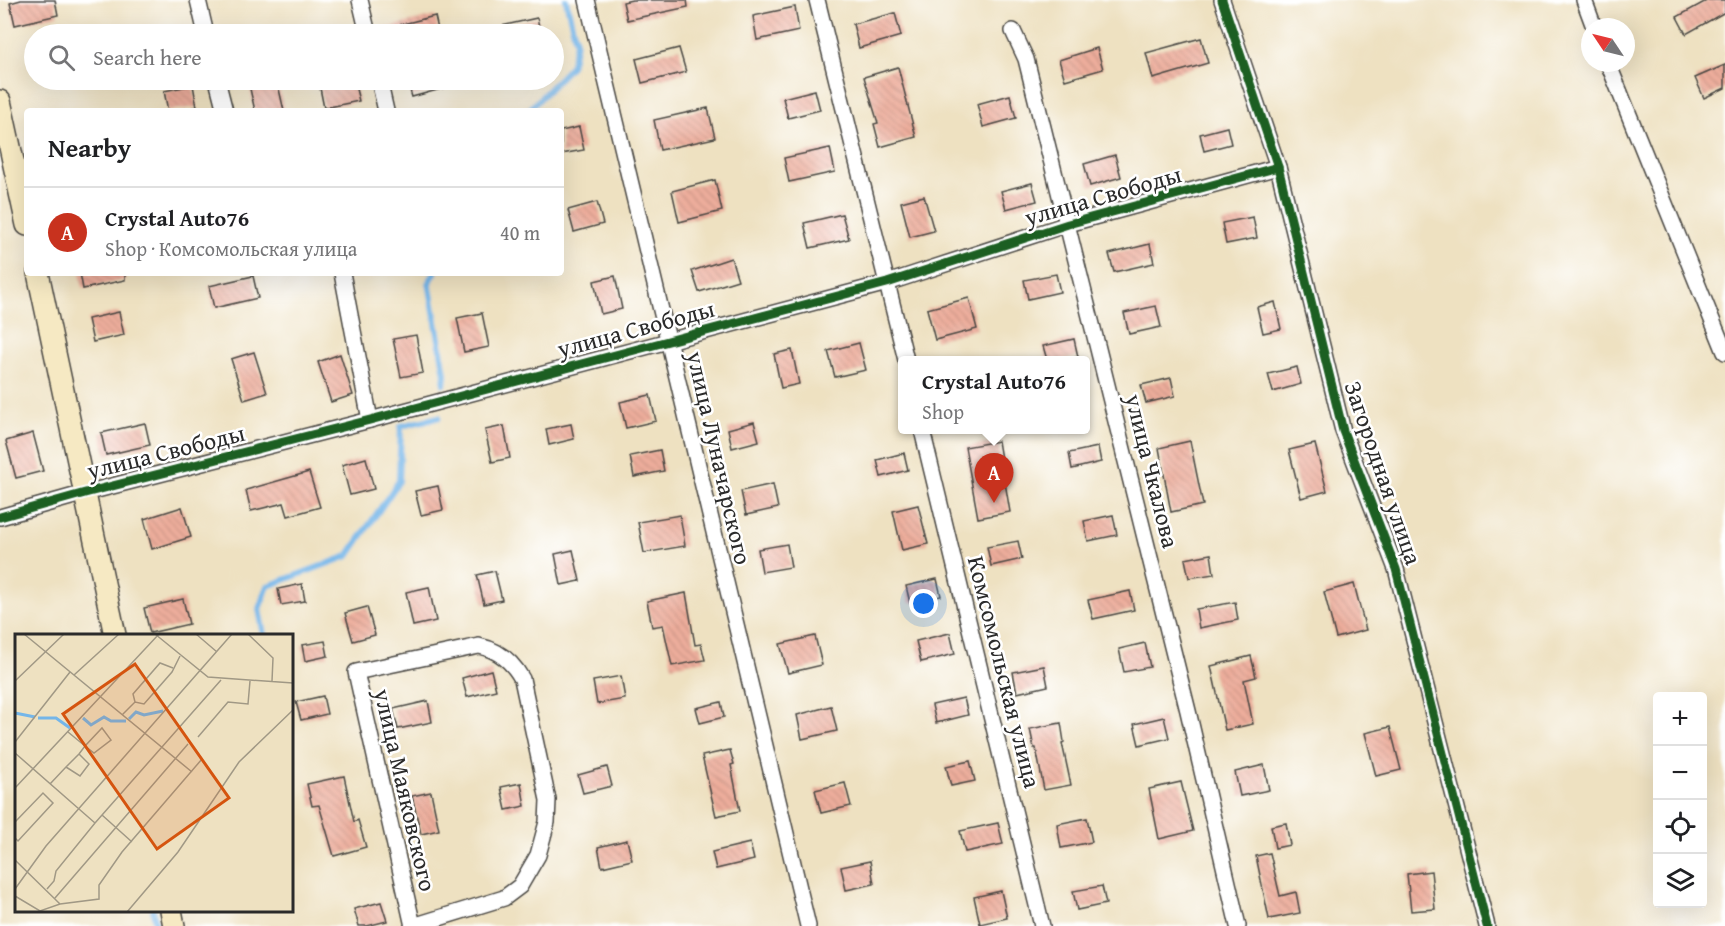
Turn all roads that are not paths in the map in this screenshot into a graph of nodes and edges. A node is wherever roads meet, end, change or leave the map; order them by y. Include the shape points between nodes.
1 (198, 0) edge
2 (360, 0) edge
3 (587, 0) edge
4 (817, 0) edge
5 (1222, 0) edge
6 (1584, 0) edge
7 (1591, 18) edge
8 (204, 24) edge
9 (366, 24) edge
10 (1013, 31) dead end
11 (1612, 72) edge
12 (220, 90) edge
13 (381, 90) edge
14 (0, 101) edge
15 (224, 108) edge
16 (385, 108) edge
17 (1278, 167) junction
18 (24, 211) edge
19 (1068, 224) junction
20 (39, 276) edge
21 (343, 276) edge
22 (887, 283) junction
23 (668, 341) junction
24 (1725, 352) edge
25 (905, 356) edge
26 (370, 420) junction
27 (923, 434) edge
28 (86, 493) junction
29 (0, 517) edge
30 (115, 634) edge
31 (171, 911) edge
32 (174, 926) edge
33 (413, 926) edge
34 (808, 926) edge
35 (1042, 926) edge
36 (1238, 926) edge
37 (1486, 926) edge

1 - 8 street
2 - 9 street
3 - 23 street, улица Луначарского
4 - 22 street
5 - 17 street, Загородная улица
6 - 7 street
10 - 19 street, улица Чкалова via 1026,60
11 - 24 street
12 - 15 street
13 - 16 street
14 - 18 main road
17 - 19 street, улица Свободы
17 - 37 street, Загородная улица via 1343,431 1396,570
19 - 22 street, улица Свободы
19 - 36 street, улица Чкалова
20 - 28 main road
21 - 26 street
22 - 23 street, улица Свободы
22 - 25 street
23 - 26 street, улица Свободы
23 - 34 street, улица Луначарского
26 - 28 street, улица Свободы
27 - 35 street, Комсомольская улица
28 - 29 street, улица Свободы
28 - 30 main road
31 - 32 main road
33 - 33 street, улица Маяковского via 356,672 479,646 492,649 515,666 522,679 548,800 538,855 520,886 504,898

